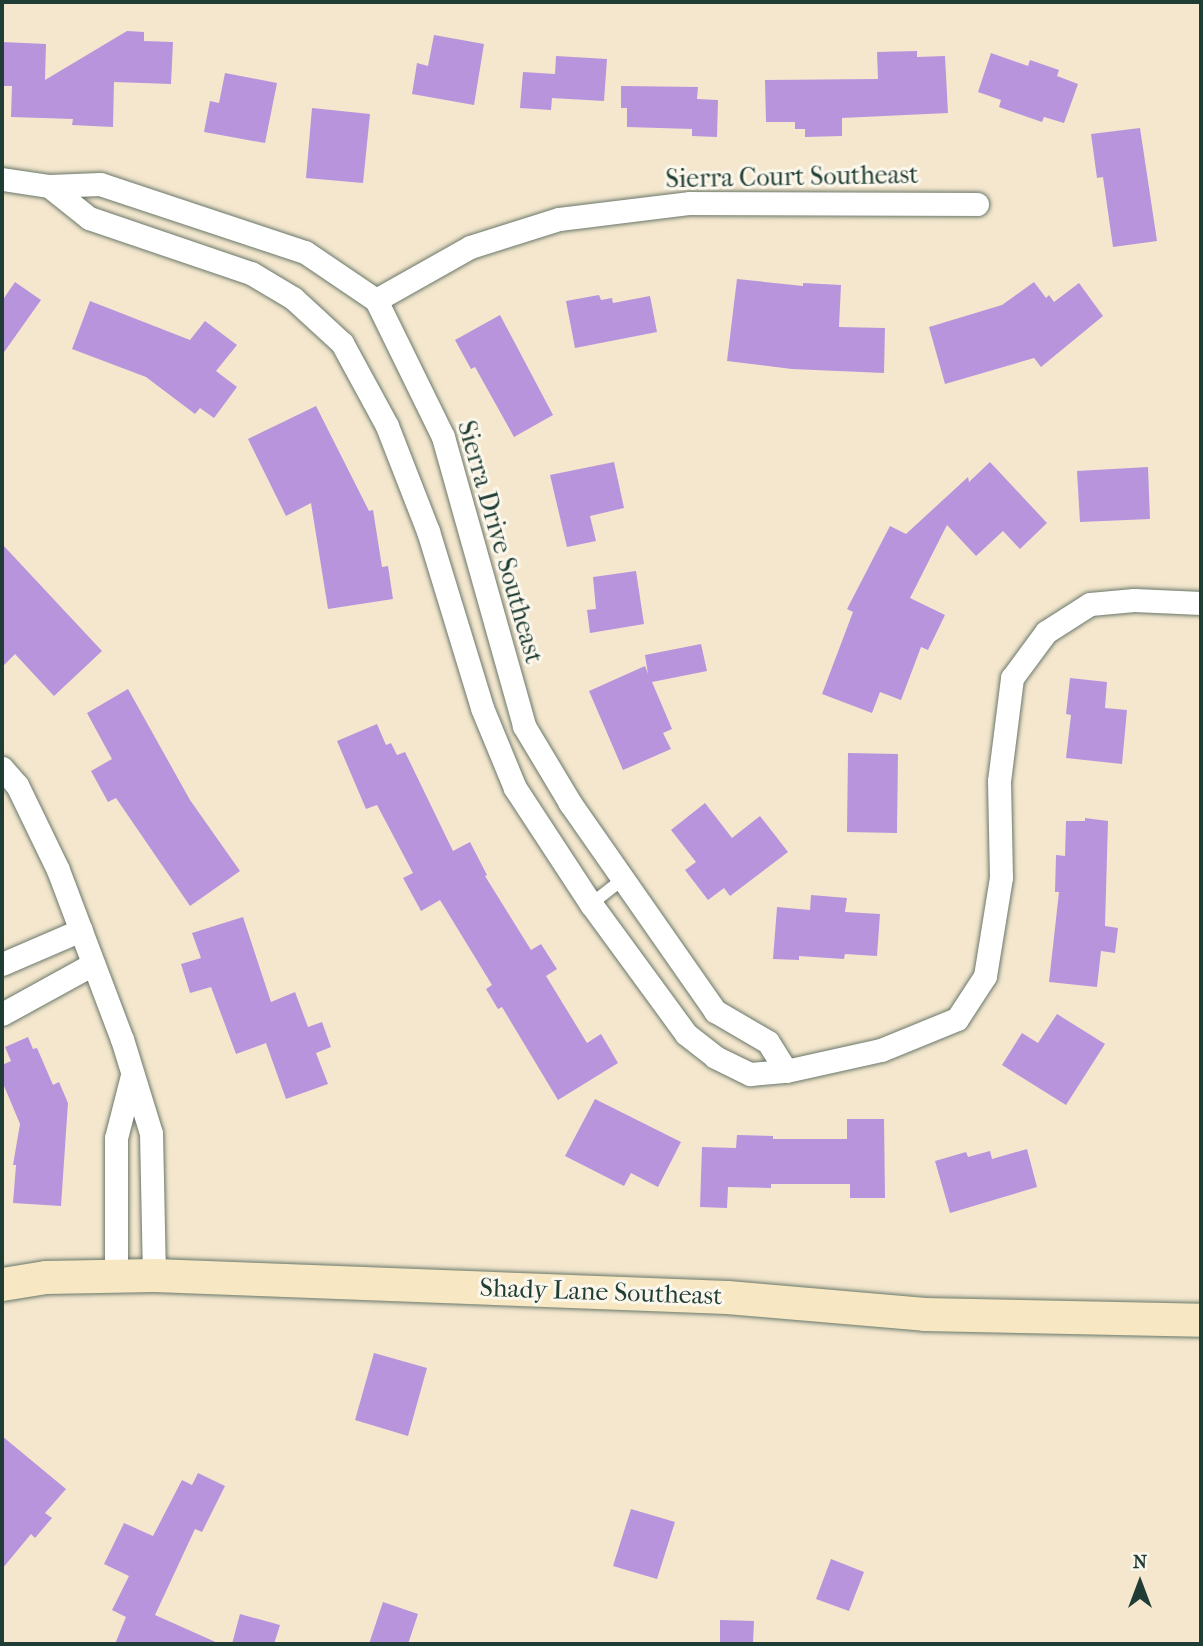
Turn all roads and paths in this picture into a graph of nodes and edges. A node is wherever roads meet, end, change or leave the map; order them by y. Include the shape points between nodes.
1 (2, 180) edge
2 (49, 186) junction
3 (977, 204) dead end
4 (376, 300) junction
5 (1201, 603) edge
6 (2, 768) edge
7 (623, 879) junction
8 (591, 904) junction
9 (80, 930) junction
10 (2, 964) edge
11 (93, 964) junction
12 (2, 1014) edge
13 (786, 1071) junction
14 (132, 1075) junction
15 (116, 1275) junction
16 (154, 1275) junction
17 (2, 1284) edge
18 (1201, 1320) edge

1 - 2 street, Sierra Drive Southeast
2 - 4 street, Sierra Drive Southeast via 100,184 305,252
2 - 8 street via 89,218 251,273 293,298 342,343 387,426 424,519 482,708 515,788
3 - 4 street, Sierra Court Southeast via 690,203 559,219 470,247
4 - 7 street, Sierra Drive Southeast via 443,437 524,726
5 - 13 street via 1135,600 1090,604 1046,632 1012,678 999,780 1002,877 985,976 957,1019 881,1050
6 - 9 street via 16,785 58,870
7 - 8 lane
7 - 13 street, Sierra Drive Southeast via 715,1011 768,1042
8 - 13 street via 686,1034 715,1058 750,1074
9 - 10 street
9 - 11 street
11 - 12 street
11 - 14 street
14 - 15 street via 116,1139
14 - 16 street via 151,1133
15 - 16 street, Shady Lane Southeast
15 - 17 street, Shady Lane Southeast via 45,1277
16 - 18 street, Shady Lane Southeast via 727,1297 924,1314

